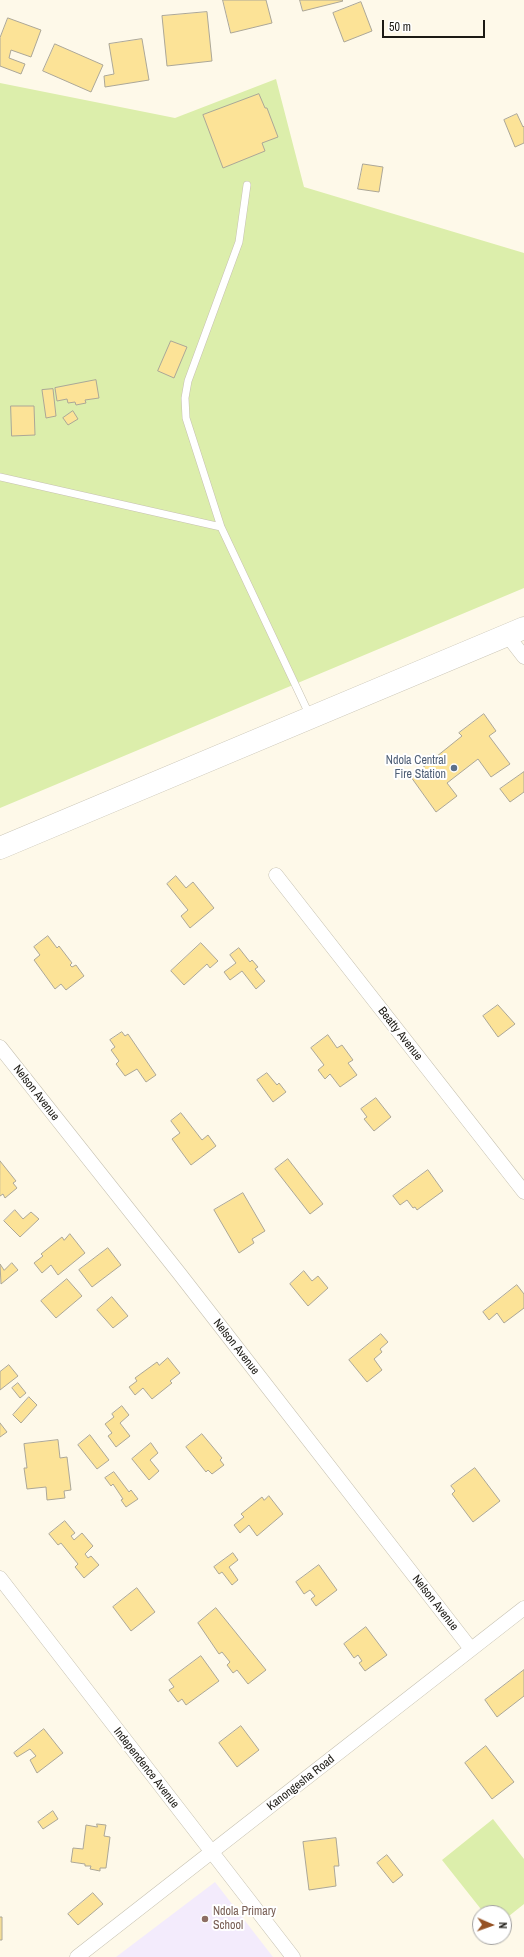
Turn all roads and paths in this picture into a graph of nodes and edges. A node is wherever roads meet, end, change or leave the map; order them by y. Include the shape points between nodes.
1 (247, 185) dead end
2 (0, 477) edge
3 (220, 527) junction
4 (516, 631) edge
5 (524, 657) edge
6 (310, 716) junction
7 (0, 848) edge
8 (276, 875) dead end
9 (0, 1047) edge
10 (524, 1192) edge
11 (0, 1578) edge
12 (524, 1608) edge
13 (471, 1649) junction
14 (212, 1853) junction
15 (77, 1957) edge
16 (293, 1957) edge

1 - 3 lane via 239,242 194,362 185,398 186,418
2 - 3 lane
3 - 6 lane
4 - 5 street
4 - 6 highway
6 - 7 highway
8 - 10 street, Beatty Avenue
9 - 13 street, Nelson Avenue
11 - 14 street, Independence Avenue
12 - 13 street, Kanongesha Road
13 - 14 street, Kanongesha Road
14 - 15 street, Kanongesha Road
14 - 16 street, Independence Avenue

